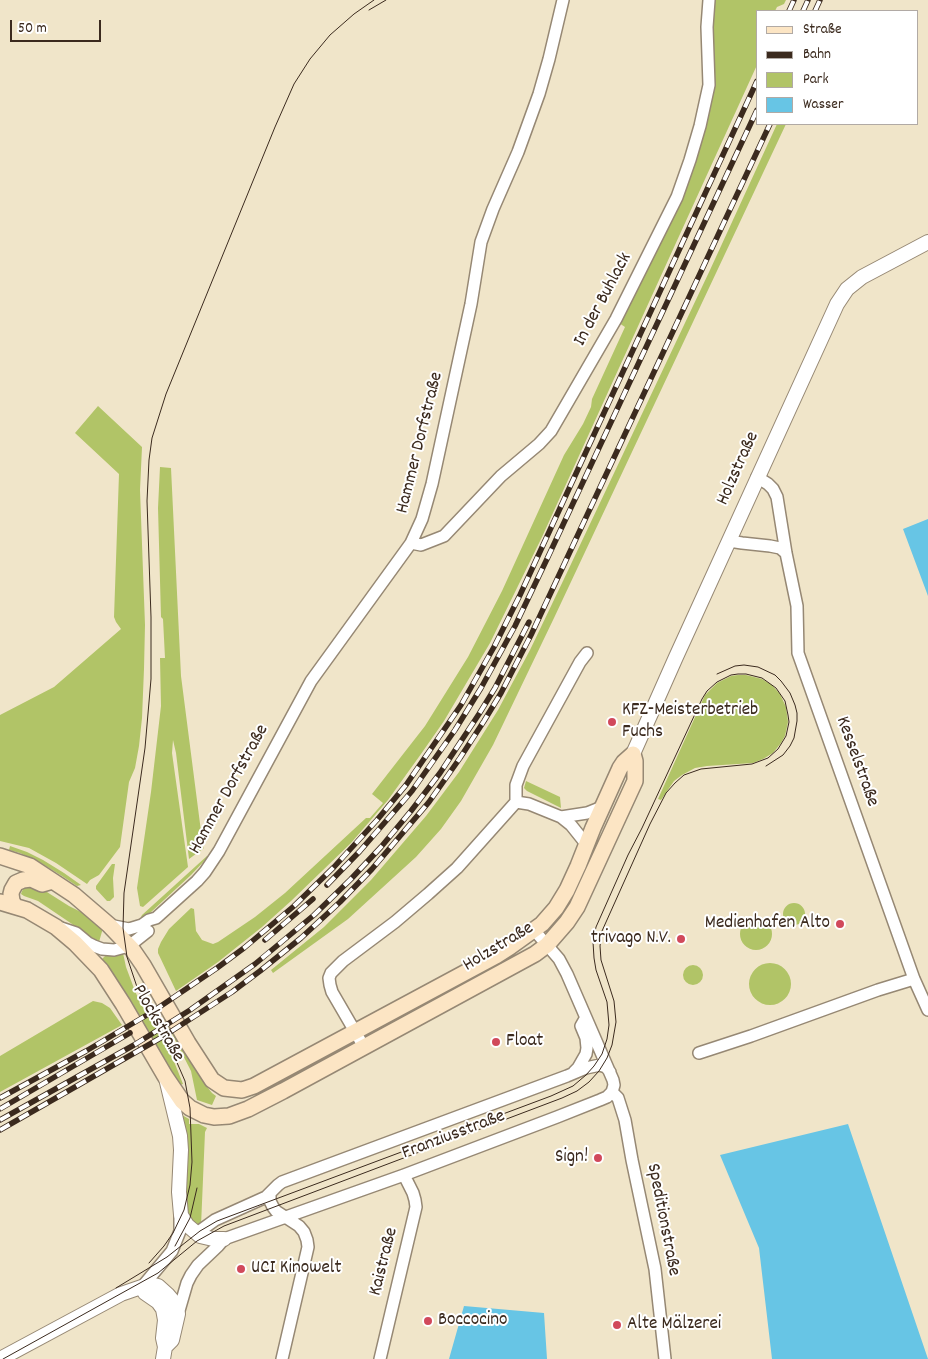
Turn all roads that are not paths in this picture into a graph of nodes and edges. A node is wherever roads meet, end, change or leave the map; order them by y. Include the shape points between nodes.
1 (563, 0) edge
2 (709, 0) edge
3 (928, 242) edge
4 (757, 478) junction
5 (729, 541) junction
6 (411, 543) junction
7 (786, 553) junction
8 (587, 654) dead end
9 (633, 754) junction
10 (516, 802) junction
11 (602, 807) junction
12 (560, 817) junction
13 (587, 845) junction
14 (0, 856) edge
15 (53, 881) junction
16 (7, 904) edge
17 (156, 918) junction
18 (109, 925) junction
19 (56, 927) junction
20 (534, 930) junction
21 (148, 931) junction
22 (547, 945) junction
23 (129, 946) junction
24 (143, 965) junction
25 (914, 979) junction
26 (928, 1010) edge
27 (586, 1018) junction
28 (355, 1032) junction
29 (364, 1047) junction
30 (698, 1053) dead end
31 (610, 1072) junction
32 (165, 1076) junction
33 (567, 1076) junction
34 (224, 1088) joint
35 (612, 1092) junction
36 (404, 1175) junction
37 (270, 1194) junction
38 (180, 1211) junction
39 (286, 1217) junction
40 (196, 1233) junction
41 (224, 1239) junction
42 (142, 1287) junction
43 (178, 1314) junction
44 (164, 1353) edge
45 (0, 1359) edge
46 (282, 1359) edge
47 (380, 1359) edge
48 (665, 1359) edge

1 - 6 street, Hammer Dorfstraße via 539,94 481,242 472,304 432,484
2 - 6 street, In der Buhlack via 709,85 693,152 670,213 616,319 551,431 444,536 421,545
3 - 4 street, Holzstraße via 862,276 841,297
4 - 5 street, Holzstraße
4 - 7 street, Kesselstraße via 777,494
5 - 7 street via 780,548
5 - 9 street, Holzstraße
6 - 17 street, Hammer Dorfstraße via 310,681 205,872
7 - 25 street, Kesselstraße via 797,606 798,653
8 - 10 street via 523,766 516,785
9 - 11 main road, Holzstraße via 620,768
9 - 22 main road, Holzstraße via 635,781 629,795 577,907
10 - 12 street
10 - 28 street via 457,868 334,969 329,978 332,992
11 - 12 street
11 - 13 main road, Holzstraße
12 - 13 street
13 - 20 main road, Holzstraße via 562,900
14 - 15 main road, Plockstraße via 30,866
15 - 16 main road, Plockstraße via 42,884 31,879 16,883 12,901
15 - 18 main road, Plockstraße
16 - 19 main road, Plockstraße via 27,910
17 - 18 street, Hammer Dorfstraße via 134,929
17 - 21 street, Hammer Dorfstraße
18 - 23 main road, Plockstraße
19 - 23 street via 76,933 102,949
19 - 32 main road, Plockstraße via 106,978
20 - 22 street, Franziusstraße
20 - 28 main road, Holzstraße via 496,956
21 - 23 street, Hammer Dorfstraße
21 - 24 street, Hammer Dorfstraße via 142,945
22 - 27 street, Franziusstraße via 559,959
22 - 29 main road, Holzstraße
23 - 24 main road, Plockstraße
24 - 34 main road, Plockstraße via 208,1076
25 - 26 street, Kesselstraße
25 - 30 street
27 - 31 street, Franziusstraße
27 - 33 street, Franziusstraße via 581,1026 586,1038 586,1054 578,1068
28 - 29 street
28 - 34 main road, Holzstraße via 248,1089
29 - 32 main road, Holzstraße via 229,1116 214,1117 196,1112 182,1101
31 - 33 street, Franziusstraße via 600,1065
31 - 35 street, Franziusstraße via 614,1085
32 - 38 street, Plockstraße via 180,1136
33 - 37 street, Franziusstraße via 282,1182
35 - 36 street, Franziusstraße via 600,1100
35 - 48 street, Speditionstraße via 618,1098 625,1120 655,1269
36 - 39 street, Franziusstraße
36 - 47 street, Kaistraße via 416,1207
37 - 39 street via 273,1207
37 - 40 street, Franziusstraße via 259,1202 215,1220
38 - 40 street
38 - 42 street via 180,1231 172,1251
39 - 41 street, Franziusstraße
39 - 46 street via 304,1232 308,1247
40 - 41 street
41 - 43 street, Franziusstraße via 191,1274
42 - 43 street via 155,1284 161,1288 174,1302
42 - 44 street via 163,1309
42 - 45 street via 121,1294
43 - 44 street via 172,1340

